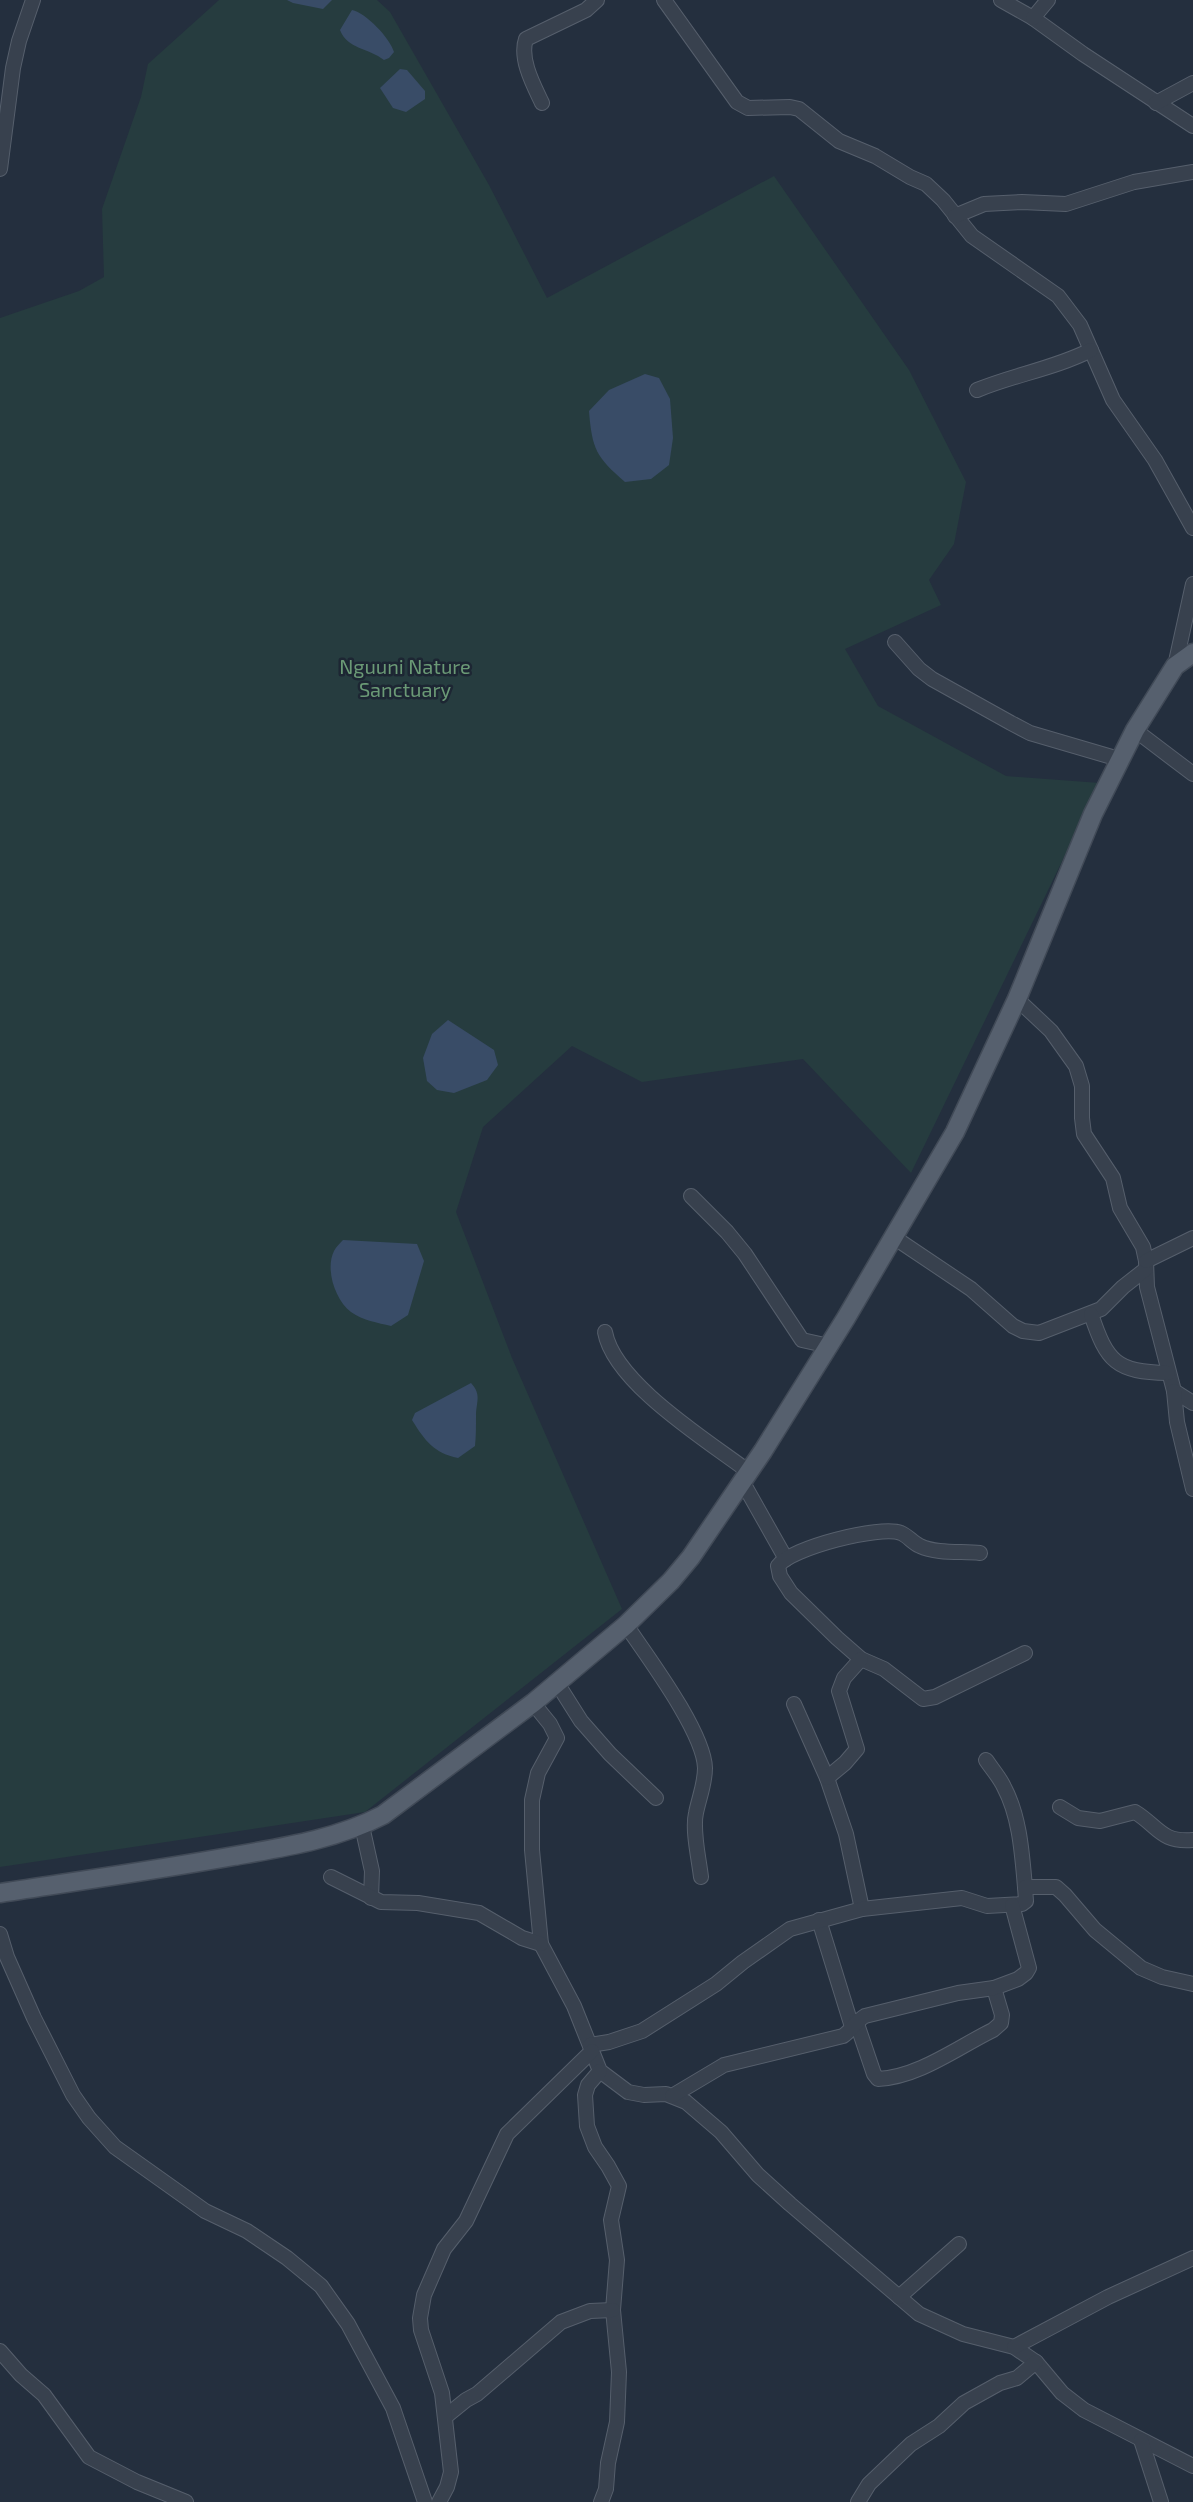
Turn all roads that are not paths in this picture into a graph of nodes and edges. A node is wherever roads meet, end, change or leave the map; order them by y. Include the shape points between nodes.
1 (33, 0) edge
2 (597, 0) edge
3 (664, 0) edge
4 (1001, 0) edge
5 (1048, 0) edge
6 (1033, 18) junction
7 (6, 80) edge
8 (1193, 83) edge
9 (542, 103) dead end
10 (1156, 103) junction
11 (1193, 126) edge
12 (0, 168) edge
13 (1193, 172) edge
14 (955, 216) junction
15 (1091, 350) junction
16 (977, 390) dead end
17 (1193, 528) edge
18 (1193, 584) edge
19 (895, 642) dead end
20 (1193, 652) edge
21 (1175, 666) junction
22 (1135, 730) junction
23 (1122, 760) junction
24 (1193, 774) edge
25 (1017, 999) junction
26 (691, 1196) dead end
27 (895, 1238) junction
28 (1193, 1238) edge
29 (1146, 1265) junction
30 (1090, 1314) junction
31 (605, 1332) dead end
32 (829, 1346) junction
33 (1168, 1373) junction
34 (1174, 1391) junction
35 (1193, 1403) edge
36 (745, 1476) junction
37 (1193, 1489) edge
38 (980, 1553) dead end
39 (786, 1559) junction
40 (626, 1625) junction
41 (1024, 1653) dead end
42 (861, 1659) junction
43 (557, 1683) junction
44 (533, 1703) junction
45 (794, 1704) dead end
46 (986, 1760) dead end
47 (827, 1778) junction
48 (656, 1798) dead end
49 (1060, 1807) dead end
50 (362, 1826) junction
51 (1193, 1840) edge
52 (331, 1877) dead end
53 (701, 1877) dead end
54 (1025, 1887) junction
55 (0, 1893) edge
56 (371, 1898) junction
57 (1012, 1905) junction
58 (862, 1908) junction
59 (819, 1920) junction
60 (0, 1934) edge
61 (541, 1944) junction
62 (1193, 1984) edge
63 (994, 1988) junction
64 (854, 2024) junction
65 (591, 2048) junction
66 (600, 2071) junction
67 (672, 2096) junction
68 (958, 2244) dead end
69 (1193, 2258) edge
70 (898, 2297) junction
71 (614, 2310) junction
72 (1014, 2347) junction
73 (0, 2351) edge
74 (1036, 2362) junction
75 (445, 2417) junction
76 (1141, 2440) junction
77 (1193, 2466) edge
78 (186, 2502) edge
79 (425, 2502) edge
80 (439, 2502) edge
81 (601, 2502) edge
82 (858, 2502) edge
83 (1161, 2502) edge

1 - 7 street
2 - 9 street via 586,10 526,39 528,69
3 - 14 street via 737,102 748,108 799,110 839,141 926,184
4 - 6 street
5 - 6 street
6 - 10 street
7 - 12 street
8 - 10 street
10 - 11 street
13 - 14 street via 1134,182 1066,204 984,204
14 - 15 street via 982,244 1058,296 1076,318
15 - 16 street via 1053,367
15 - 17 street via 1113,400 1160,468
18 - 21 street
19 - 23 street via 932,679 1020,728
20 - 21 main road
21 - 22 main road
22 - 23 main road
22 - 24 street
23 - 25 main road via 1093,814
25 - 27 main road via 955,1132
25 - 29 street via 1044,1023 1076,1066 1082,1086 1084,1134 1113,1178 1120,1208 1138,1236
26 - 32 street via 746,1254 802,1340
27 - 30 street via 971,1289 1023,1331 1039,1332
27 - 32 main road
28 - 29 street
29 - 30 street via 1110,1301
29 - 33 street via 1147,1287
30 - 33 street via 1112,1359 1145,1373
31 - 36 street via 615,1358 630,1376
32 - 36 main road
33 - 34 street
34 - 35 street
34 - 37 street via 1176,1422
36 - 39 street
36 - 40 main road via 681,1570
38 - 39 street via 921,1546 900,1533 889,1532 837,1539
39 - 42 street via 778,1571 791,1593
40 - 43 main road
40 - 53 street via 669,1689 703,1757 704,1782 695,1820
41 - 42 street via 930,1699 923,1699 884,1669
42 - 47 street via 844,1678 839,1691 857,1749
43 - 44 main road
43 - 48 street via 581,1721
44 - 50 main road via 383,1815
44 - 61 street via 557,1738 538,1773 532,1800 532,1850
45 - 47 street
46 - 54 street via 1011,1803
47 - 58 street via 846,1834
49 - 51 street via 1078,1818 1100,1821 1135,1812 1158,1833 1173,1840
50 - 55 main road via 266,1850
50 - 56 street via 372,1872
52 - 56 street
54 - 57 street via 1026,1901
54 - 62 street via 1056,1887 1095,1930 1141,1968
56 - 61 street via 389,1904 418,1903 479,1913 522,1938
57 - 58 street via 987,1906 962,1898
57 - 63 street via 1029,1968 1018,1979
58 - 59 street
59 - 64 street
59 - 65 street via 790,1929 716,1984 642,2031
60 - 79 street via 34,2018 73,2095 115,2147 205,2211 247,2231 321,2286 348,2324 393,2408
61 - 65 street
63 - 64 street via 865,2016
63 - 64 street via 1001,2023 932,2062 893,2077 878,2079 874,2074
64 - 67 street via 843,2036 724,2065
65 - 66 street
65 - 75 street via 507,2134 466,2221 444,2249 424,2295 421,2324 442,2392
66 - 67 street via 628,2092
66 - 71 street via 588,2085 586,2126 619,2186 611,2220 617,2260
67 - 70 street via 686,2102 721,2132 758,2175
68 - 70 street
69 - 72 street
70 - 72 street via 941,2325
71 - 75 street via 590,2311 561,2322
71 - 81 street via 619,2372 617,2422
72 - 74 street
73 - 78 street via 44,2395 89,2457
74 - 76 street via 1062,2393 1084,2410
74 - 82 street via 1017,2378 964,2403 911,2444 869,2484
75 - 80 street via 451,2472
76 - 77 street
76 - 83 street

